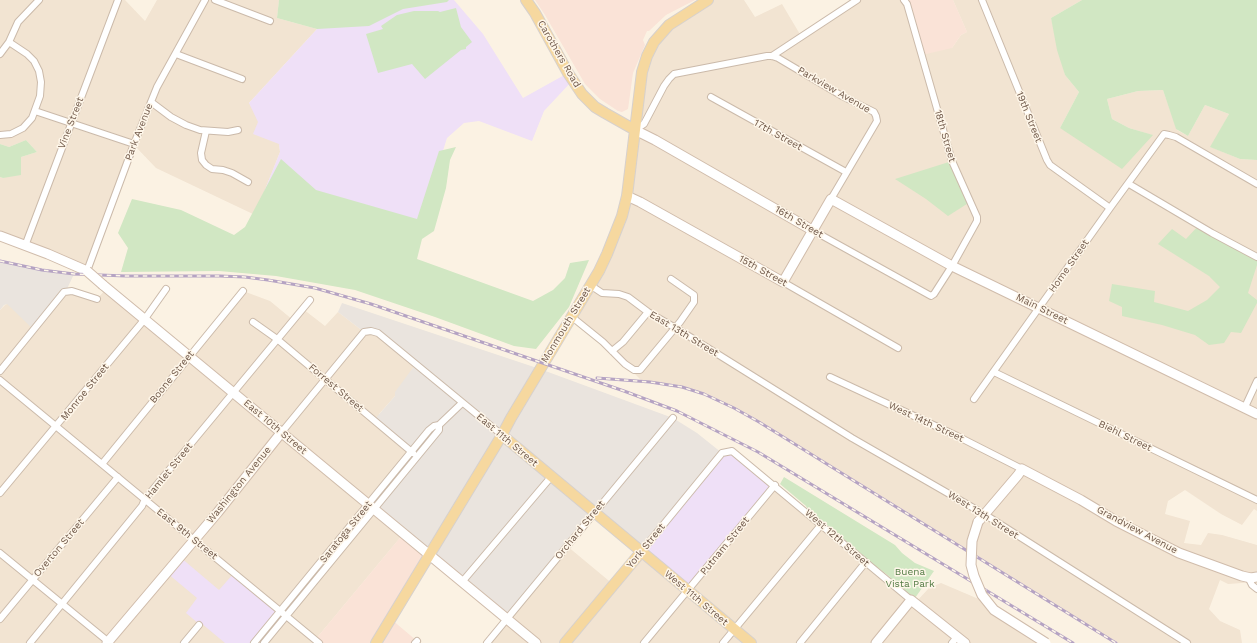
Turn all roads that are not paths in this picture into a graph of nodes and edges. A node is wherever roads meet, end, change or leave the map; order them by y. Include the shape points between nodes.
1 (39, 0) edge
2 (118, 0) edge
3 (205, 0) edge
4 (215, 0) edge
5 (526, 0) edge
6 (708, 0) edge
7 (856, 0) edge
8 (904, 0) edge
9 (982, 0) edge
10 (270, 20) dead end
11 (9, 42) junction
12 (0, 54) edge
13 (176, 54) junction
14 (772, 56) junction
15 (242, 78) dead end
16 (711, 97) dead end
17 (151, 102) junction
18 (35, 111) junction
19 (71, 123) junction
20 (238, 130) dead end
21 (635, 130) junction
22 (206, 131) junction
23 (0, 135) edge
24 (134, 144) junction
25 (846, 172) junction
26 (248, 182) dead end
27 (1129, 184) junction
28 (1257, 184) edge
29 (628, 196) junction
30 (830, 199) junction
31 (1110, 208) junction
32 (812, 230) junction
33 (0, 236) edge
34 (25, 246) junction
35 (1257, 257) edge
36 (952, 266) junction
37 (87, 271) junction
38 (671, 279) dead end
39 (783, 282) junction
40 (590, 286) junction
41 (166, 289) dead end
42 (243, 291) dead end
43 (97, 299) dead end
44 (310, 300) dead end
45 (1040, 308) junction
46 (648, 312) junction
47 (572, 317) junction
48 (144, 320) junction
49 (253, 322) dead end
50 (675, 328) junction
51 (371, 331) joint
52 (277, 339) junction
53 (898, 348) dead end
54 (612, 351) junction
55 (190, 356) junction
56 (0, 371) edge
57 (994, 372) junction
58 (830, 377) dead end
59 (325, 379) junction
60 (0, 380) edge
61 (1257, 381) edge
62 (776, 391) joint
63 (233, 393) junction
64 (974, 399) dead end
65 (462, 403) junction
66 (1245, 408) junction
67 (1257, 414) edge
68 (673, 418) dead end
69 (439, 425) junction
70 (56, 427) junction
71 (281, 433) junction
72 (502, 435) junction
73 (411, 451) junction
74 (727, 451) joint
75 (417, 456) junction
76 (102, 464) junction
77 (1022, 469) junction
78 (118, 477) junction
79 (551, 477) junction
80 (775, 485) junction
81 (0, 494) edge
82 (145, 499) junction
83 (1257, 500) edge
84 (372, 507) junction
85 (594, 513) junction
86 (984, 514) junction
87 (821, 525) junction
88 (194, 540) junction
89 (641, 552) junction
90 (0, 553) edge
91 (430, 555) junction
92 (865, 562) junction
93 (1252, 577) edge
94 (33, 580) junction
95 (462, 582) junction
96 (1257, 589) edge
97 (688, 590) junction
98 (911, 600) junction
99 (62, 604) junction
100 (280, 611) junction
101 (287, 616) junction
102 (507, 619) junction
103 (0, 620) edge
104 (199, 625) dead end
105 (734, 629) junction
106 (955, 640) edge
107 (30, 643) edge
108 (108, 643) edge
109 (184, 643) edge
110 (254, 643) edge
111 (264, 643) edge
112 (319, 643) edge
113 (376, 643) edge
114 (487, 643) edge
115 (536, 643) edge
116 (565, 643) edge
117 (644, 643) edge
118 (722, 643) edge
119 (751, 643) edge
120 (800, 643) edge
121 (876, 643) edge
122 (965, 643) edge
123 (1046, 643) edge
124 (1187, 643) edge

1 - 11 street via 18,22
2 - 19 street, Vine Street
3 - 13 street, Park Avenue
4 - 10 street
5 - 21 main road, Carothers Road via 582,94 600,110
6 - 21 main road, Monmouth Street via 669,25 654,42 642,72
7 - 14 street
8 - 36 street, 18th Street via 952,161 977,219
9 - 31 street, 19th Street via 1050,165
11 - 12 street
11 - 18 street via 27,54 39,71 40,96
13 - 15 street
13 - 17 street, Park Avenue
14 - 21 street via 674,74 664,86 644,124
14 - 25 street, Parkview Avenue via 876,114 876,120
16 - 25 street, 17th Street
17 - 22 street via 186,125
17 - 24 street, Park Avenue
18 - 19 street
18 - 23 street via 23,128 11,134
19 - 24 street
19 - 34 street, Vine Street
20 - 22 street
21 - 29 main road, Monmouth Street
21 - 32 street, 16th Street
22 - 26 street via 201,153 206,166 232,173
24 - 37 street, Park Avenue
25 - 30 street, Parkview Avenue
27 - 28 street, Home Street via 1166,134 1176,137
27 - 31 street, Home Street
27 - 35 street
29 - 39 street, 15th Street
29 - 40 main road, Monmouth Street via 614,237
30 - 32 street, Parkview Avenue
30 - 36 street, Main Street
31 - 45 street, Home Street
32 - 36 street, 16th Street via 931,296
32 - 39 street, Parkview Avenue
33 - 34 street, East 10th Street
34 - 37 street, East 10th Street
36 - 45 street, Main Street
37 - 48 street, East 10th Street, bridge
38 - 50 street via 694,295 692,306
39 - 53 street, 15th Street
40 - 46 street, East 13th Street via 602,293 628,297
40 - 47 main road, Monmouth Street
41 - 48 street, Monroe Street
42 - 55 street, Boone Street
43 - 56 street via 72,291 64,292
44 - 52 street, Hamlet Street
45 - 57 street, Home Street
45 - 66 street, Main Street
46 - 50 street, East 13th Street
46 - 54 street
47 - 54 street
47 - 72 main road, Monmouth Street
48 - 55 street, East 10th Street
48 - 70 street, Monroe Street
49 - 52 street, Forrest Street
50 - 54 street via 642,369 637,371 625,364
50 - 62 street, East 13th Street
51 - 59 street, Washington Avenue via 364,332
51 - 65 street, East 11th Street via 378,333
52 - 59 street, Forrest Street
52 - 63 street, Hamlet Street
55 - 63 street, East 10th Street
55 - 76 street, Boone Street
57 - 64 street, Home Street
57 - 83 street, Biehl Street
58 - 77 street, West 14th Street
59 - 71 street, Washington Avenue
59 - 73 street, Forrest Street
60 - 70 street, East 9th Street
61 - 66 street
62 - 86 street, West 13th Street via 870,449
63 - 71 street, East 10th Street
63 - 82 street, Hamlet Street
65 - 69 street, Saratoga Street
65 - 72 street, East 11th Street
66 - 67 street, Main Street
68 - 85 street, Orchard Street
69 - 73 street, Saratoga Street via 434,426
69 - 75 street, Saratoga Street via 439,430
70 - 76 street, East 9th Street
70 - 81 street, Monroe Street
71 - 84 street, East 10th Street
71 - 88 street, Washington Avenue
72 - 79 main road, East 11th Street
72 - 91 main road, Monmouth Street
73 - 75 street, Forrest Street
73 - 84 street, Saratoga Street
74 - 80 street, West 12th Street via 732,451
74 - 89 street, York Street via 722,453
75 - 84 street, Saratoga Street
76 - 78 street, East 9th Street
77 - 86 street
77 - 93 street, Grandview Avenue via 1166,547 1210,565
78 - 82 street, East 9th Street
78 - 94 street, Overton Street
79 - 85 main road, East 11th Street
79 - 95 street
80 - 87 street, West 12th Street
80 - 97 street, Putnam Street
82 - 88 street, East 9th Street
82 - 99 street, Hamlet Street
84 - 91 street, East 10th Street
84 - 100 street, Saratoga Street
84 - 101 street, Saratoga Street
85 - 89 main road, East 11th Street
85 - 102 street, Orchard Street
86 - 123 street, bridge via 978,522 972,541 971,565 982,594 994,610
86 - 124 street, West 13th Street
87 - 92 street, West 12th Street
87 - 105 street
88 - 100 street, East 9th Street
88 - 108 street, Washington Avenue
89 - 97 main road, West 11th Street
89 - 116 main road, York Street
90 - 94 street
91 - 95 street, East 10th Street
91 - 113 main road, Monmouth Street
92 - 98 street, West 12th Street
92 - 120 street
93 - 96 street via 1252,585
94 - 99 street
94 - 103 street, Overton Street
95 - 102 street, East 10th Street
97 - 105 main road, West 11th Street
97 - 117 street, Putnam Street
98 - 106 street, West 12th Street
98 - 121 street
99 - 107 street, Hamlet Street
99 - 108 street
100 - 101 street, East 9th Street
100 - 110 street, Saratoga Street
101 - 111 street, Saratoga Street
101 - 112 street, East 9th Street
102 - 114 street, Orchard Street
102 - 115 street, East 10th Street
104 - 109 street
105 - 118 street
105 - 119 main road, West 11th Street
106 - 122 street, West 12th Street

